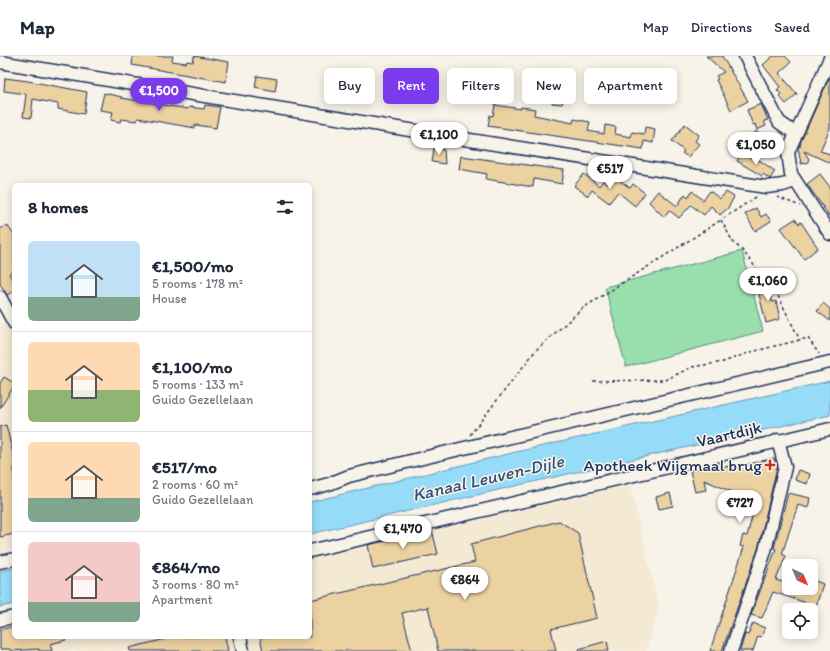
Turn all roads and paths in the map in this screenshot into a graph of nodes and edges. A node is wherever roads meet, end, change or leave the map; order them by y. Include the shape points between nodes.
1 (745, 56) edge
2 (830, 58) edge
3 (0, 62) edge
4 (796, 134) junction
5 (795, 181) junction
6 (766, 186) junction
7 (776, 196) dead end
8 (802, 208) dead end
9 (720, 220) junction
10 (830, 234) edge
11 (2, 306) edge
12 (12, 320) edge
13 (800, 340) junction
14 (829, 362) edge
15 (593, 381) dead end
16 (830, 428) edge
17 (778, 440) junction
18 (460, 449) junction
19 (312, 488) edge
20 (312, 551) edge
21 (12, 559) edge
22 (0, 562) edge
23 (12, 617) edge
24 (0, 620) edge
25 (240, 639) edge
26 (243, 651) edge
27 (731, 651) edge

1 - 4 street via 779,122
2 - 4 street
3 - 6 street
4 - 5 street via 788,152 791,174
5 - 6 street
5 - 10 street
6 - 9 path via 748,204
7 - 8 path
9 - 13 path via 733,242 771,282
9 - 18 path via 583,308 536,350
11 - 12 street
13 - 14 path via 808,338
13 - 15 path via 723,362 692,367 665,380
14 - 18 street
16 - 17 street, Vaartdijk
17 - 20 street, Vaartdijk
17 - 27 street via 785,467 765,551
18 - 19 street via 349,476
21 - 22 street
23 - 24 street
25 - 26 street

